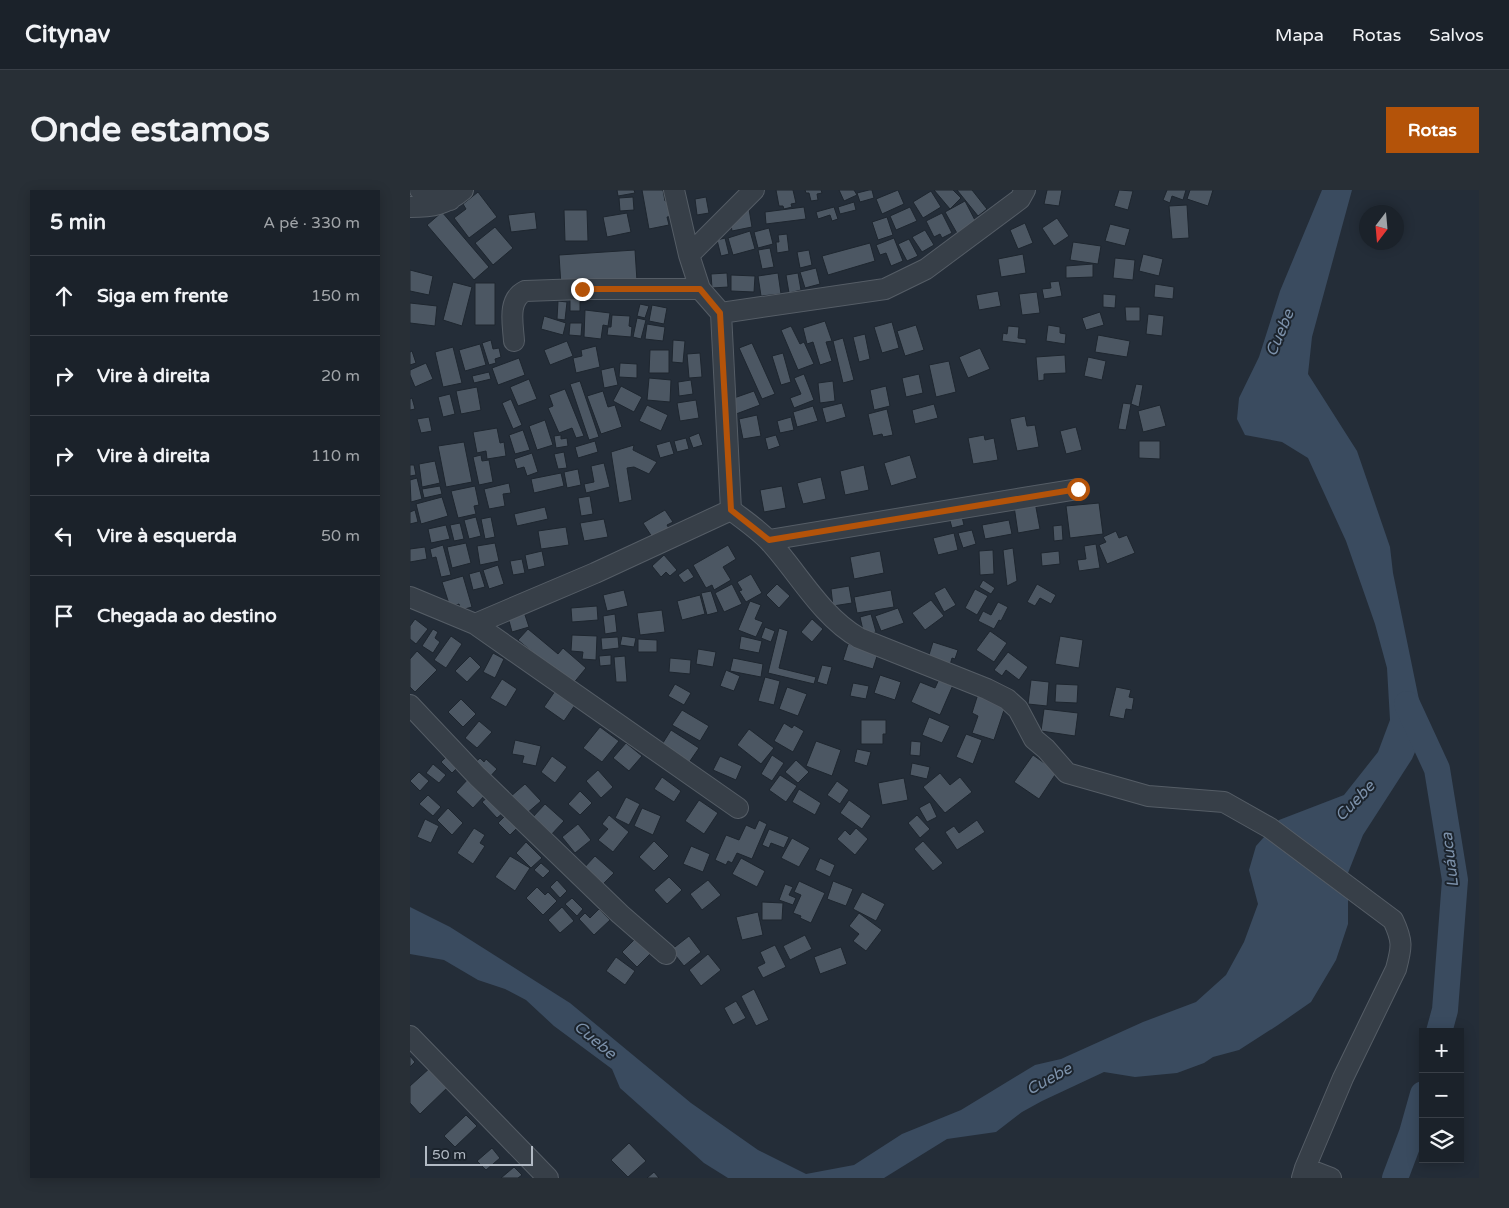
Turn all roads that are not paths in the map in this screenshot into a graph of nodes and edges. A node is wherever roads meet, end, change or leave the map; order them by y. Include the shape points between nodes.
1 (420, 190) edge
2 (674, 190) edge
3 (754, 190) edge
4 (1025, 190) edge
5 (457, 195) edge
6 (410, 207) edge
7 (689, 256) junction
8 (700, 289) junction
9 (720, 313) junction
10 (514, 341) dead end
11 (1078, 489) dead end
12 (731, 510) junction
13 (769, 540) junction
14 (410, 597) edge
15 (475, 624) junction
16 (410, 705) edge
17 (738, 808) dead end
18 (666, 954) dead end
19 (410, 1036) edge
20 (1303, 1173) edge
21 (548, 1178) edge
22 (1331, 1178) edge

1 - 5 street
2 - 7 street
3 - 7 street
4 - 9 street via 1020,199 926,269 885,289
5 - 6 street via 429,207
7 - 8 street
8 - 9 street
8 - 10 street via 525,291 519,294 513,307
9 - 12 street
11 - 13 street
12 - 13 street
12 - 15 street
13 - 20 street via 844,630 1007,699 1018,709 1034,739 1067,773 1148,796 1224,802 1270,828 1393,920 1401,936 1401,953 1396,969 1343,1078
14 - 15 street
15 - 17 street
16 - 18 street via 477,776
19 - 21 street
20 - 22 street

